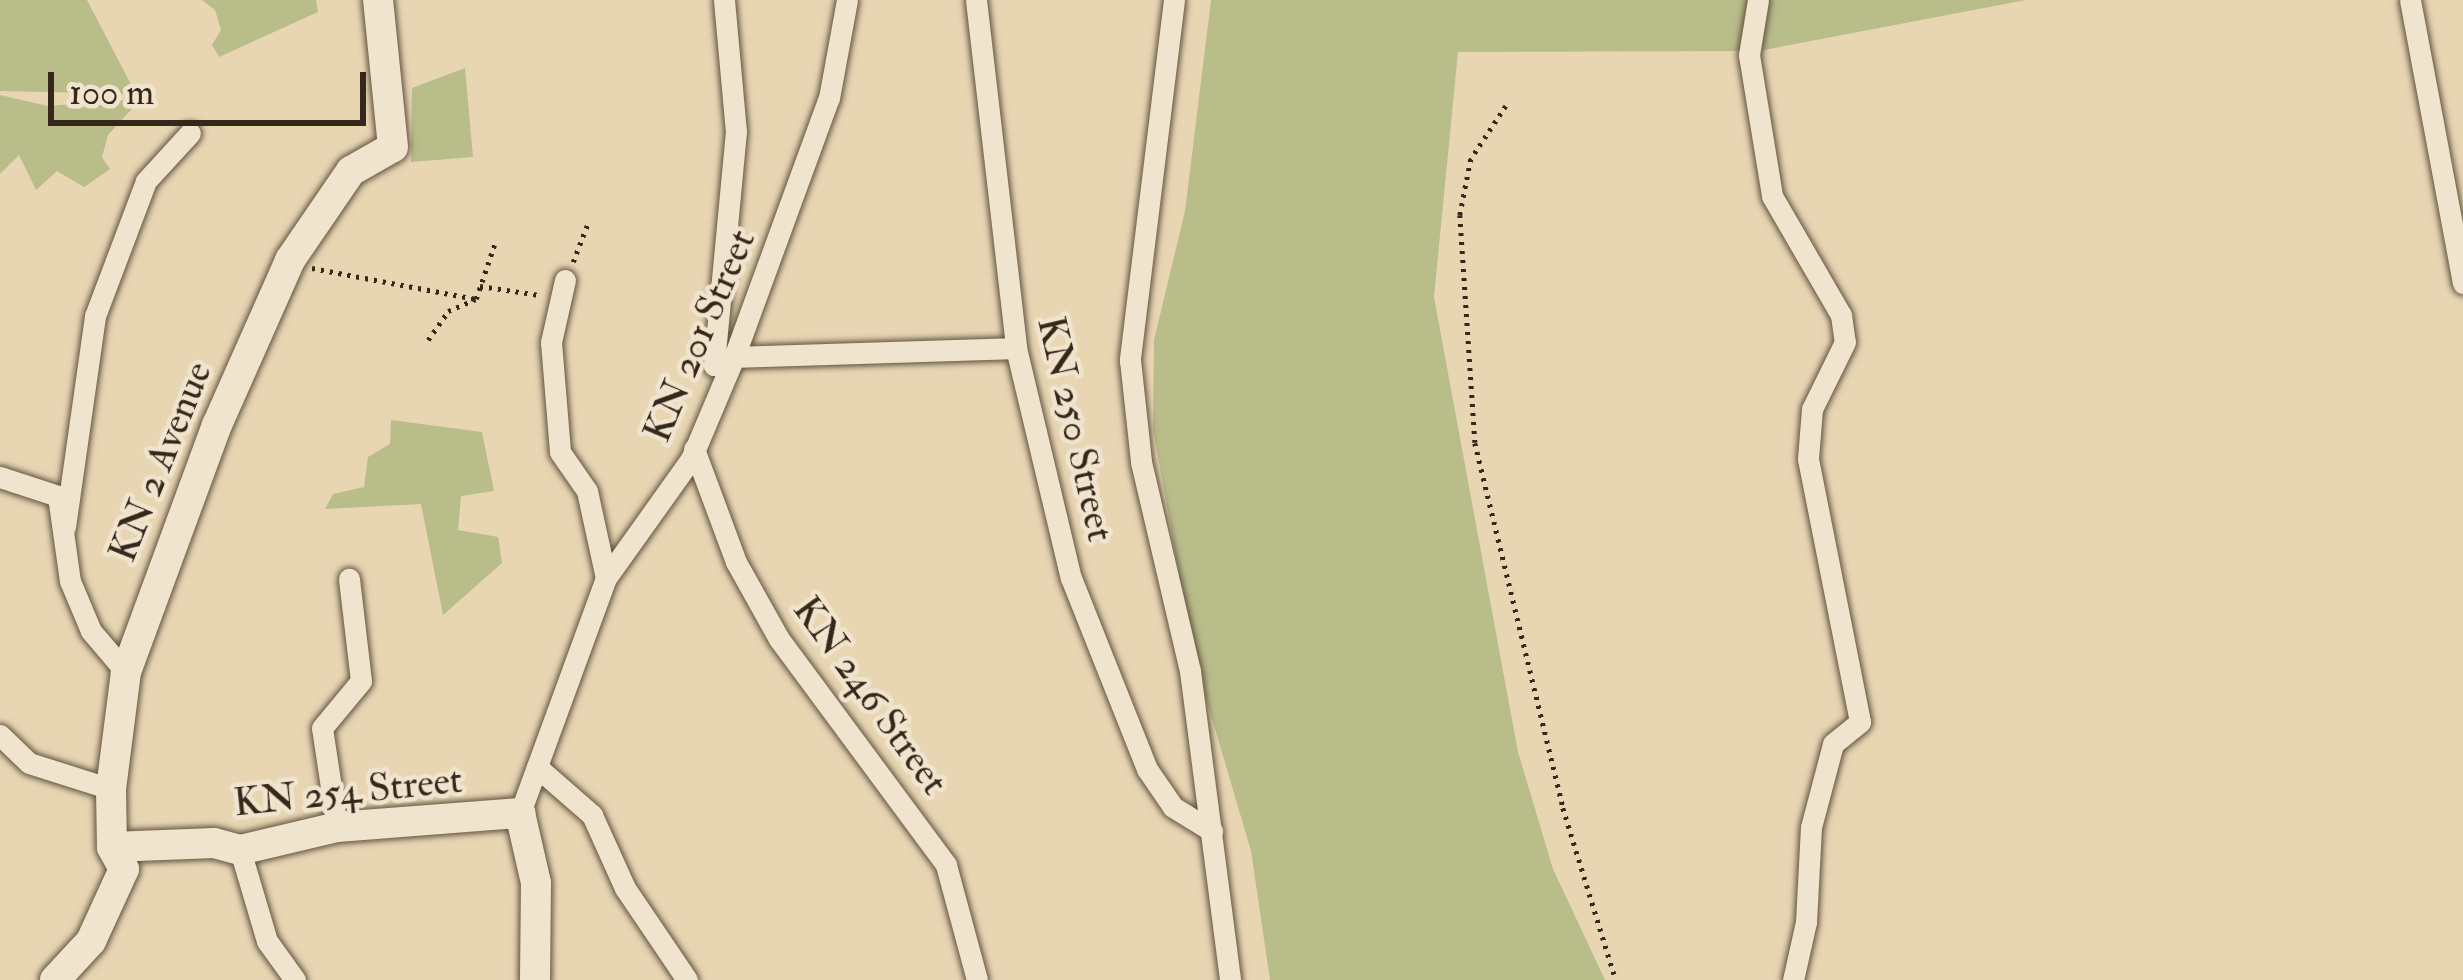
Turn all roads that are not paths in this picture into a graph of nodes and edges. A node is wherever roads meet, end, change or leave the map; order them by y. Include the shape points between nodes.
1 (378, 0) edge
2 (724, 0) edge
3 (847, 0) edge
4 (976, 0) edge
5 (1174, 0) edge
6 (1758, 0) edge
7 (2410, 0) edge
8 (190, 134) dead end
9 (565, 280) road end
10 (2463, 283) edge
11 (1016, 349) junction
12 (724, 361) junction
13 (691, 459) junction
14 (0, 477) edge
15 (65, 527) junction
16 (607, 578) junction
17 (350, 580) dead end
18 (126, 672) junction
19 (0, 735) edge
20 (537, 767) junction
21 (111, 789) junction
22 (520, 813) junction
23 (337, 827) junction
24 (1212, 831) junction
25 (112, 847) junction
26 (240, 850) junction
27 (55, 980) edge
28 (295, 980) edge
29 (535, 980) edge
30 (687, 980) edge
31 (977, 980) edge
32 (1229, 980) edge
33 (1793, 980) edge

1 - 18 main road, KN 2 Avenue via 393,147 351,171 290,260 217,425
2 - 12 street via 736,131
3 - 12 street, KN 201 Street via 829,98
4 - 11 street, KN 250 Street
5 - 24 street via 1130,360 1141,462 1190,671
6 - 33 street via 1749,55 1772,196 1841,315 1845,342 1812,409 1808,459 1861,722 1833,744 1811,827 1806,922
7 - 10 street
8 - 15 street via 146,181 95,316
9 - 16 street via 551,342 560,452 587,491
11 - 12 street
11 - 24 street, KN 250 Street via 1071,578 1139,749 1173,808
12 - 13 street, KN 201 Street
13 - 16 street, KN 201 Street
13 - 31 street, KN 246 Street via 779,639 946,865
14 - 15 street via 58,496
15 - 18 street via 70,581 91,631
16 - 20 street, KN 201 Street
17 - 23 street via 361,681 322,728
18 - 21 main road, KN 2 Avenue
19 - 21 street via 28,763
20 - 22 street, KN 201 Street
20 - 30 street via 592,815 625,887
21 - 25 main road, KN 2 Avenue
22 - 23 main road, KN 254 Street
22 - 29 main road via 536,883
23 - 26 main road, KN 254 Street
24 - 32 street
25 - 26 main road, KN 254 Street via 214,843
25 - 27 main road, KN 2 Avenue via 124,868 91,941
26 - 28 street via 267,941

